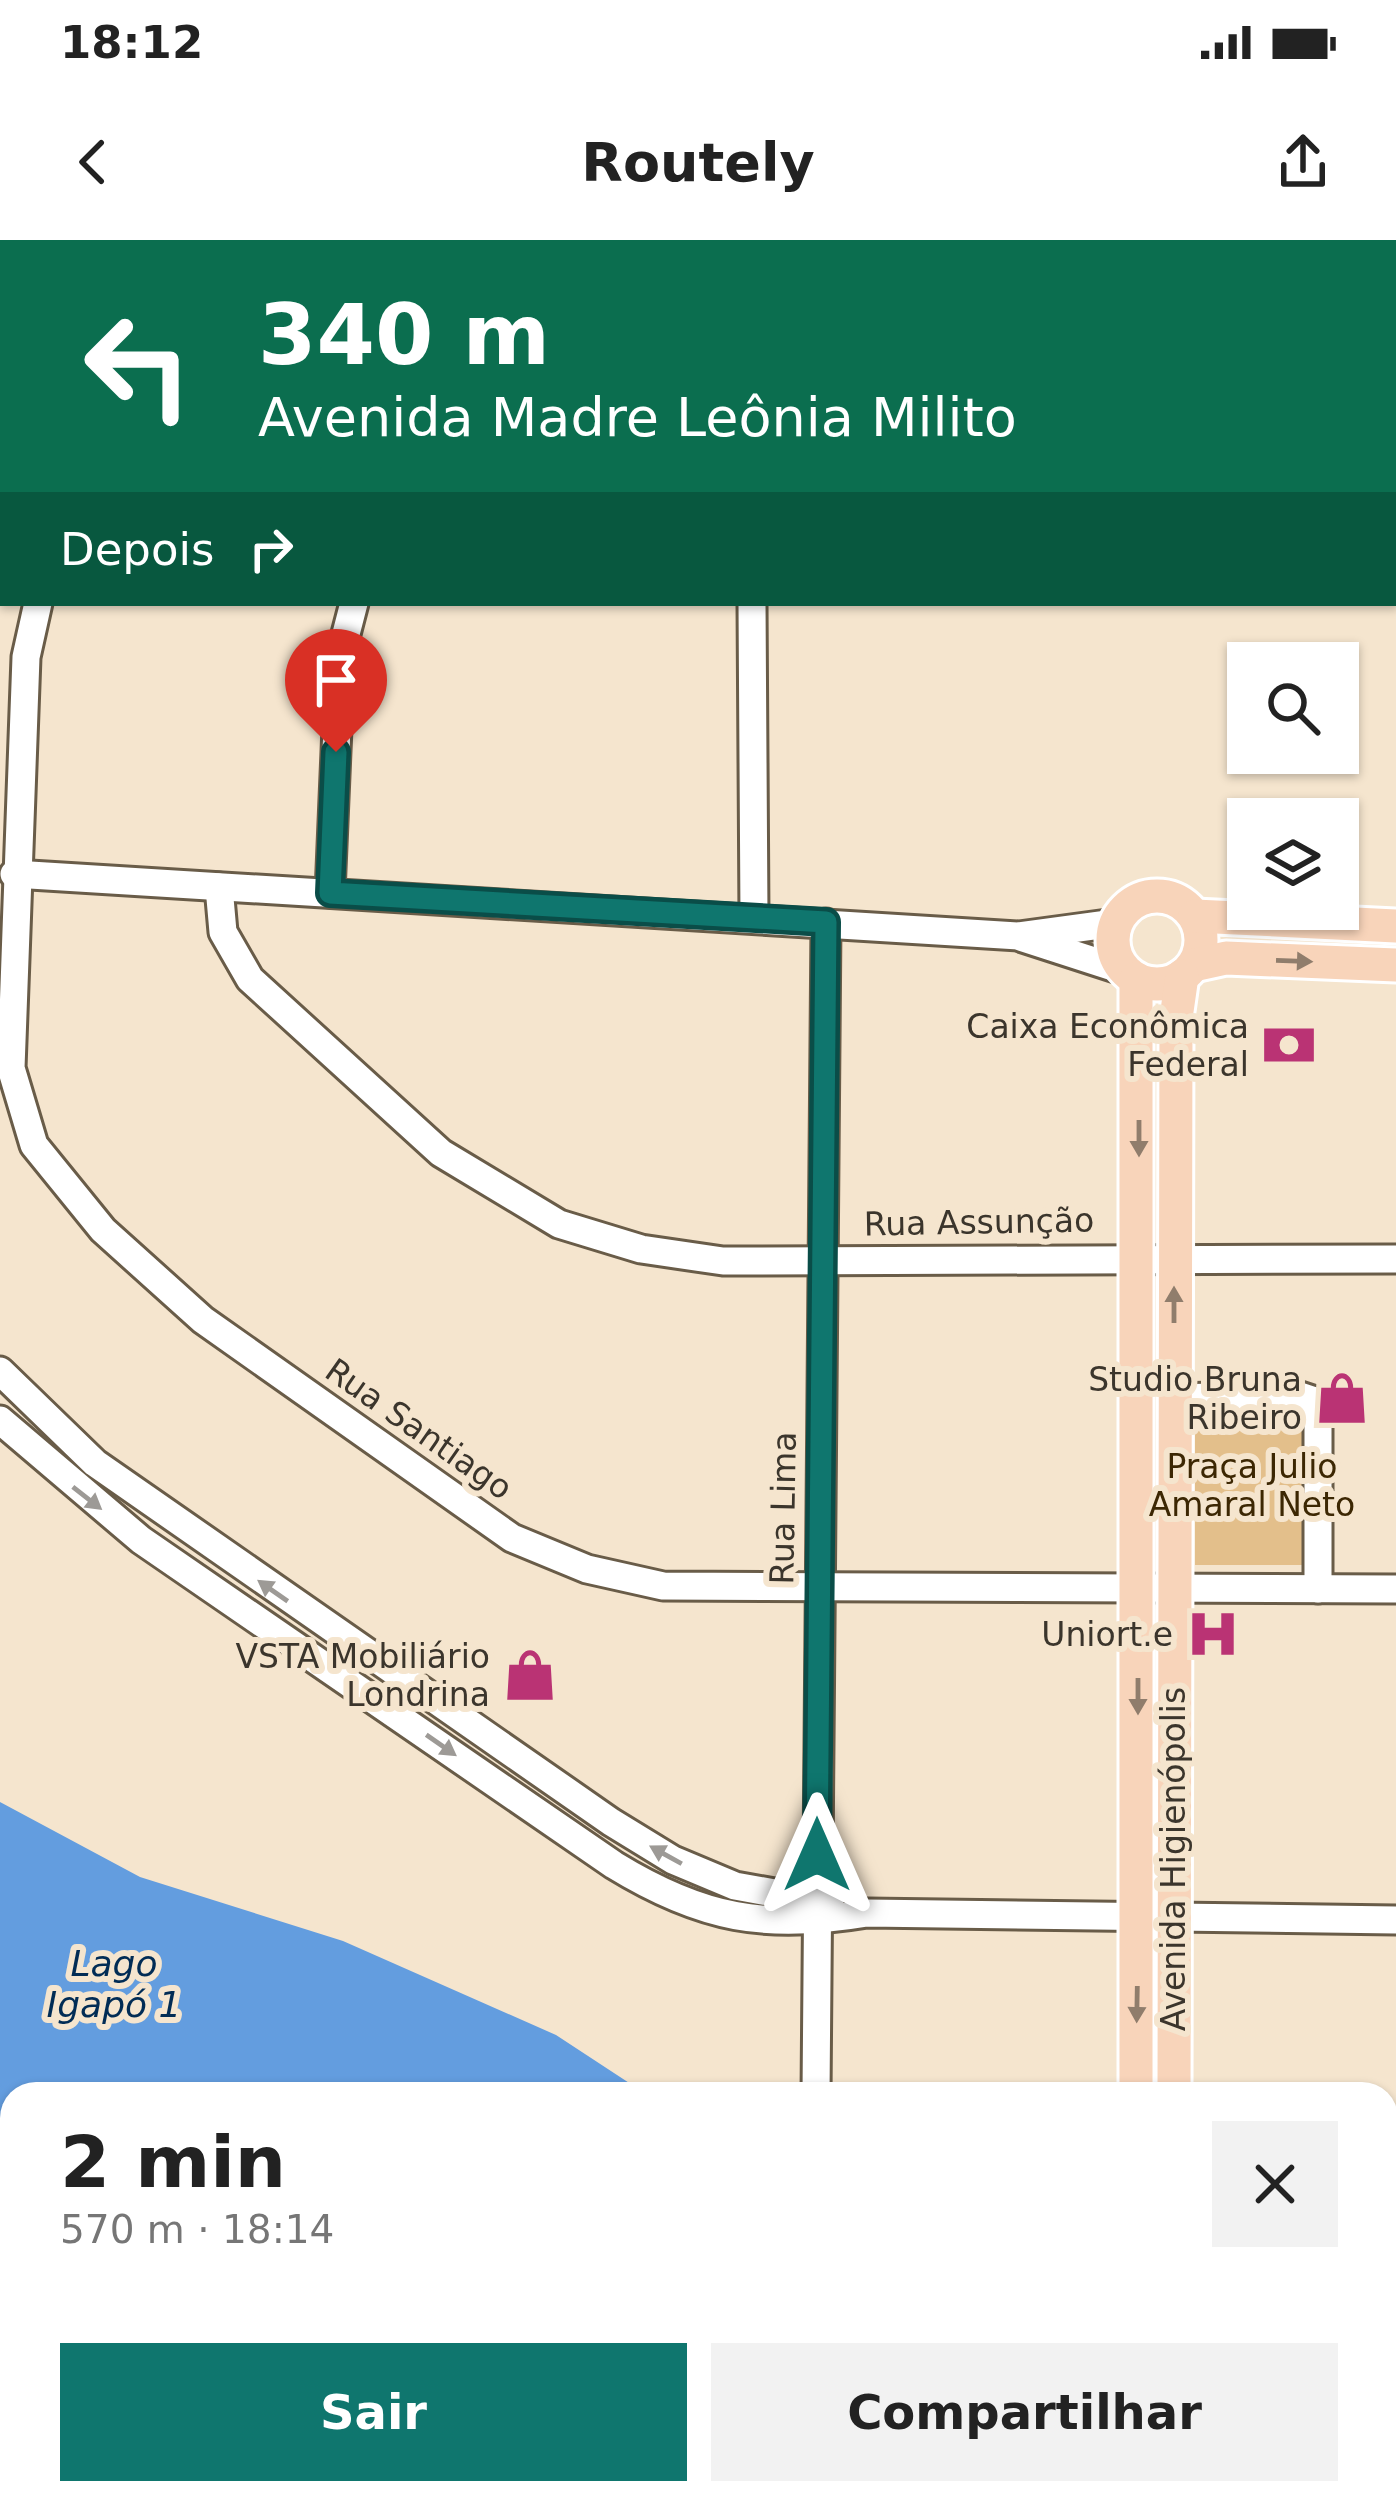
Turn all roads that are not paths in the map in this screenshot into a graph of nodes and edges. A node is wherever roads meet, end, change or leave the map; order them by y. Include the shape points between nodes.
1 (37, 606) edge
2 (353, 606) edge
3 (752, 606) edge
4 (14, 874) junction
5 (219, 887) junction
6 (330, 893) junction
7 (1195, 916) junction
8 (754, 917) junction
9 (826, 922) junction
10 (1115, 923) junction
11 (1396, 926) edge
12 (1019, 936) junction
13 (1396, 964) edge
14 (1188, 970) junction
15 (1131, 975) junction
16 (1140, 1255) junction
17 (1174, 1256) junction
18 (1396, 1258) edge
19 (823, 1261) junction
20 (0, 1371) edge
21 (1174, 1397) junction
22 (0, 1420) edge
23 (818, 1589) junction
24 (1138, 1589) junction
25 (1173, 1589) junction
26 (1318, 1589) junction
27 (1396, 1589) edge
28 (369, 1657) junction
29 (351, 1683) junction
30 (735, 1886) junction
31 (817, 1910) junction
32 (1138, 1914) junction
33 (729, 1917) junction
34 (1172, 1918) junction
35 (1396, 1921) edge
36 (816, 2082) edge
37 (1136, 2082) edge
38 (1174, 2082) edge

1 - 4 street, Rua Santiago via 26,657
2 - 6 street via 340,657
3 - 8 street
4 - 5 street
4 - 23 street, Rua Santiago via 11,1068 34,1145 103,1230 203,1320 512,1538 587,1569 663,1586
5 - 6 street
5 - 19 street, Rua Assunção via 223,932 250,979 441,1153 559,1224 641,1249 723,1261
6 - 8 street
7 - 10 main road via 1160,895 1133,902
7 - 11 main road
7 - 14 main road via 1202,941
8 - 9 street
9 - 12 street
9 - 19 street, Rua Lima
10 - 12 street
10 - 15 main road via 1113,949
12 - 15 street
14 -> 13 main road via 1226,958
14 - 15 main road via 1159,984
14 - 17 main road, Avenida Higienópolis via 1175,1018
15 -> 16 main road, Avenida Higienópolis
16 - 17 street, Rua Assunção
16 - 19 street, Rua Assunção
16 - 24 main road, Avenida Higienópolis
17 - 18 street, Rua Assunção
21 -> 17 main road, Avenida Higienópolis
19 - 23 street, Rua Lima
28 -> 20 street via 94,1463
21 - 25 main road, Avenida Higienópolis
21 - 26 street via 1312,1400
22 -> 29 street via 141,1540
23 - 24 street, Rua Santiago
23 - 31 street, Rua Lima
24 - 25 street, Rua Santiago
24 -> 32 main road, Avenida Higienópolis
25 - 26 street, Rua Santiago
25 - 34 main road, Avenida Higienópolis
26 - 27 street, Rua Santiago
28 - 29 street
30 -> 28 street via 610,1822
29 -> 33 street via 664,1896
30 - 31 street
30 - 33 street via 738,1904
31 - 32 street
31 - 33 street
31 - 36 street, Rua Lima
32 - 34 street
32 -> 37 main road, Avenida Higienópolis
34 - 35 street
34 - 38 main road, Avenida Higienópolis

